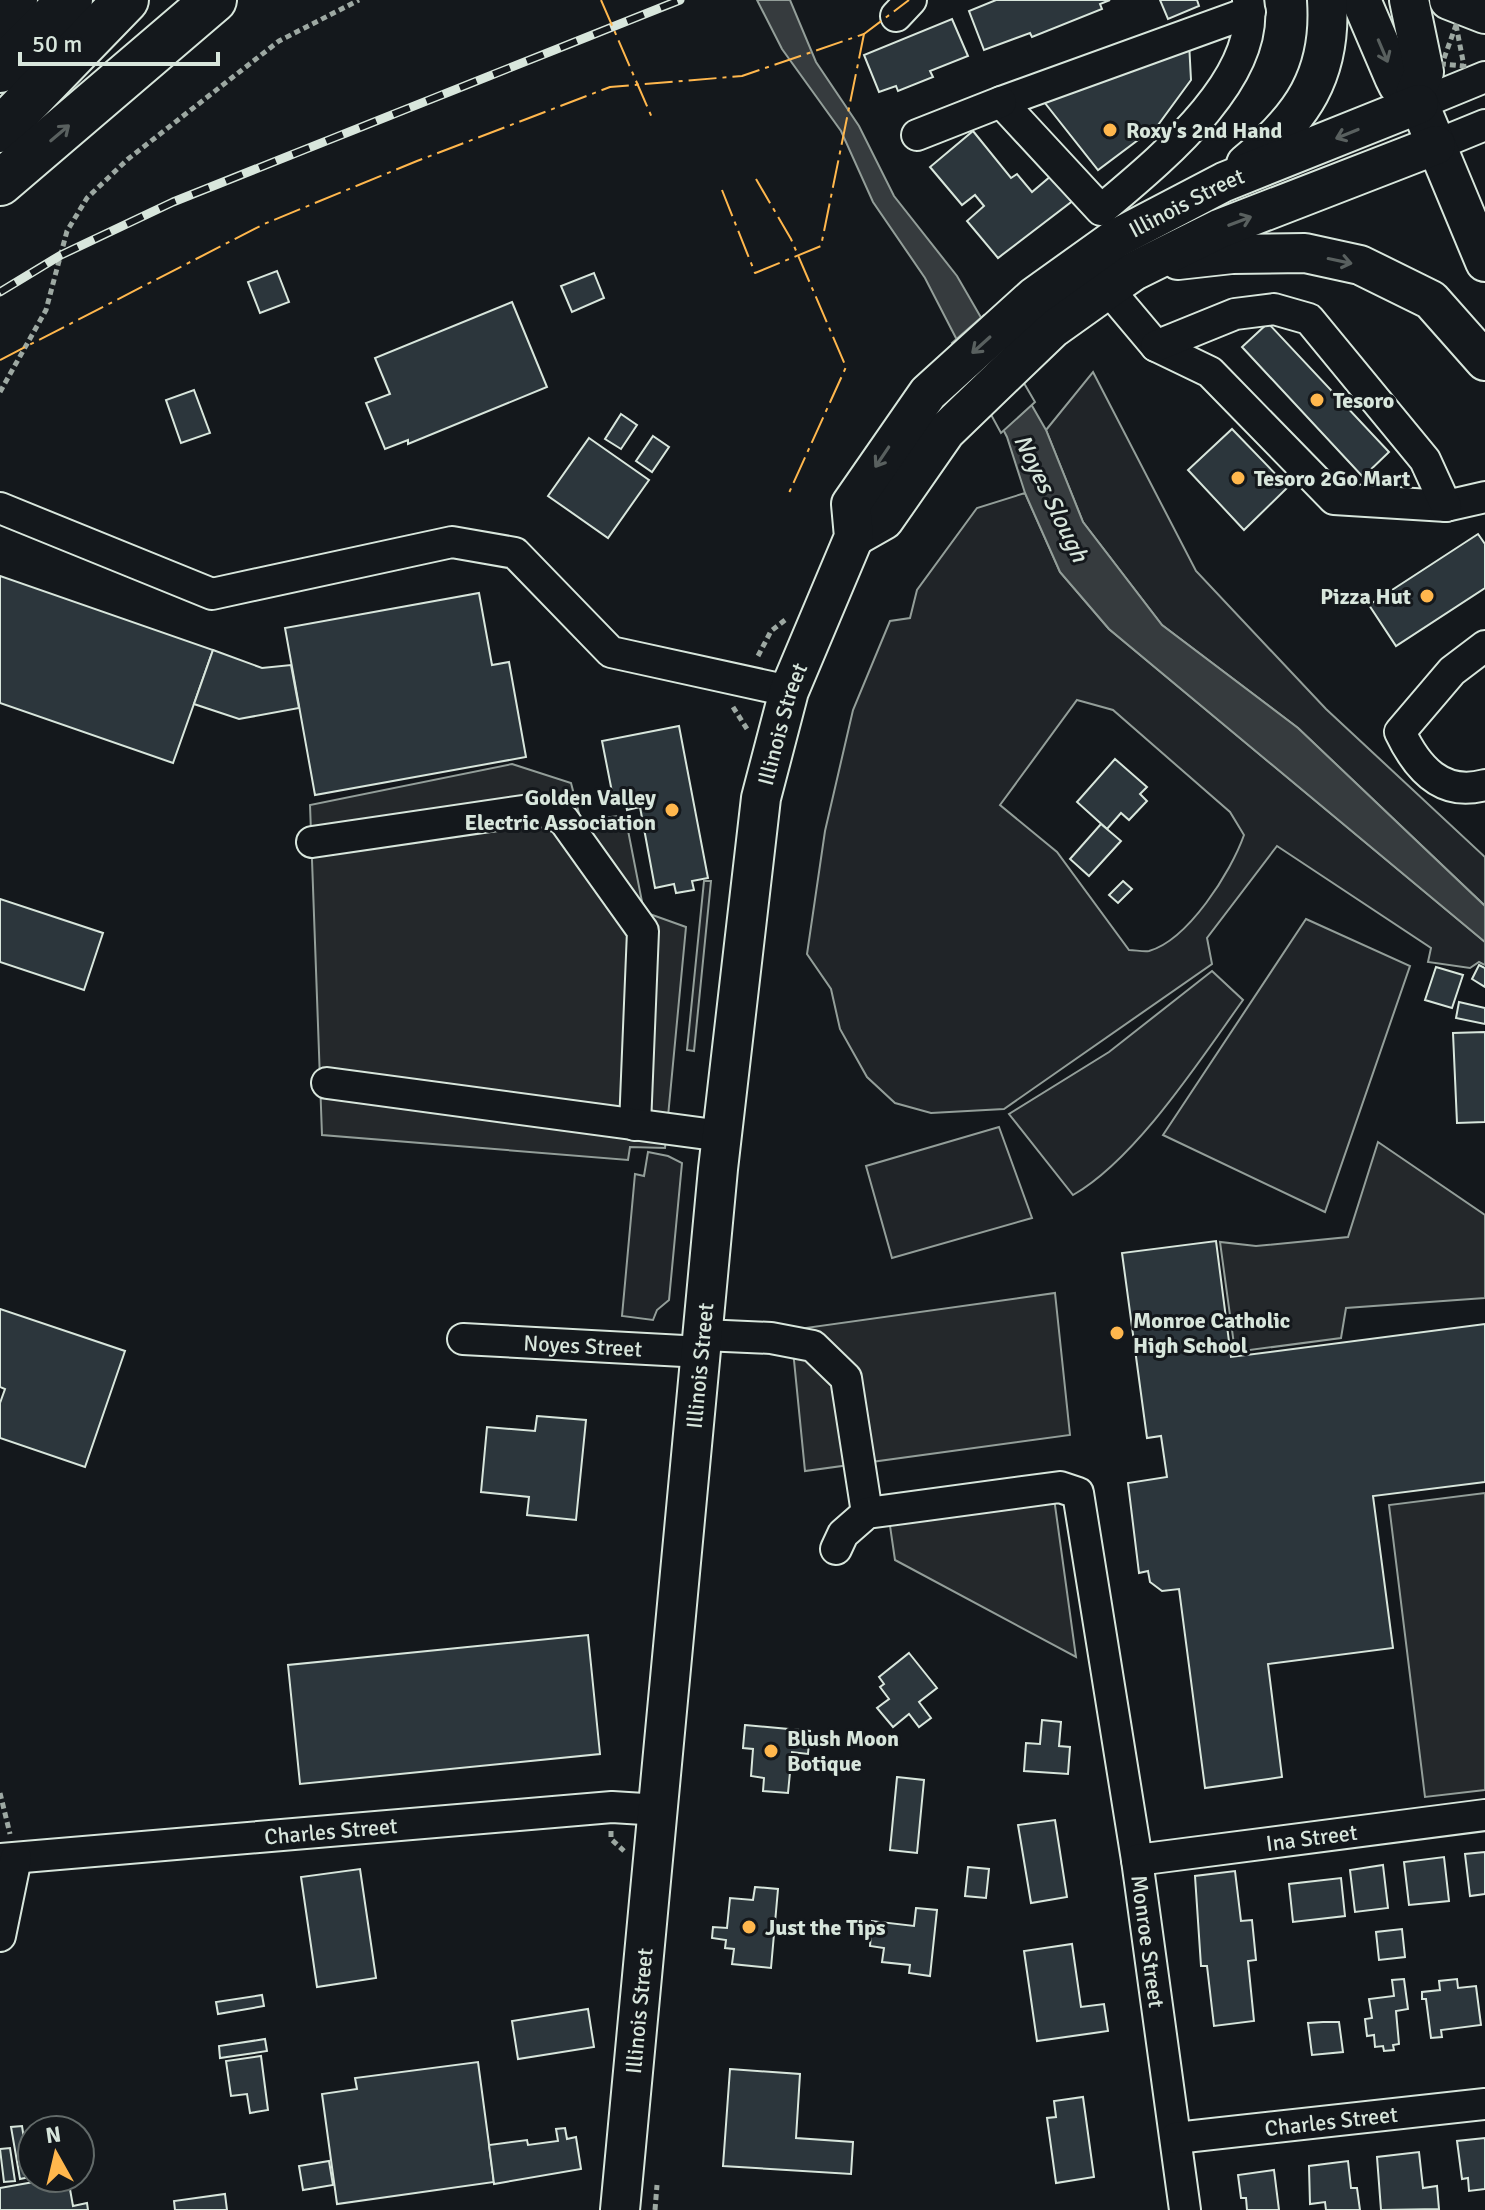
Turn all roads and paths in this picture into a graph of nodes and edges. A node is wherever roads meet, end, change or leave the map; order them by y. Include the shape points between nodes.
1 (15, 0) edge
2 (70, 0) edge
3 (126, 0) edge
4 (214, 0) edge
5 (359, 0) edge
6 (1327, 0) edge
7 (1361, 0) edge
8 (1409, 0) edge
9 (1449, 0) edge
10 (1249, 6) edge
11 (1485, 14) edge
12 (0, 17) edge
13 (0, 70) edge
14 (1485, 77) edge
15 (1417, 99) junction
16 (1001, 102) junction
17 (1485, 125) edge
18 (0, 130) edge
19 (917, 135) dead end
20 (1436, 145) junction
21 (1224, 182) junction
22 (0, 183) edge
23 (1108, 224) junction
24 (1485, 262) edge
25 (1152, 263) junction
26 (1108, 289) junction
27 (1043, 313) junction
28 (1156, 346) junction
29 (1485, 361) edge
30 (0, 392) edge
31 (1485, 497) edge
32 (1446, 506) junction
33 (0, 508) edge
34 (854, 537) junction
35 (1485, 646) edge
36 (789, 691) junction
37 (1485, 785) edge
38 (312, 842) dead end
39 (327, 1083) dead end
40 (635, 1125) junction
41 (722, 1136) junction
42 (463, 1339) dead end
43 (703, 1344) junction
44 (867, 1513) junction
45 (836, 1549) dead end
46 (0, 1793) edge
47 (660, 1810) junction
48 (1485, 1815) edge
49 (8, 1859) edge
50 (1137, 1860) junction
51 (0, 1936) edge
52 (1485, 2104) edge
53 (1176, 2138) junction
54 (620, 2210) edge
55 (1185, 2210) edge

1 - 12 highway
2 - 13 highway
3 - 18 highway
22 -> 4 highway
5 - 30 path via 279,41 128,159 87,198 67,231 46,310
6 - 21 main road via 1328,34 1315,89 1270,142
7 -> 15 main road via 1398,85
8 - 15 main road via 1424,72
9 - 11 main road
10 - 16 street
10 - 23 street via 1243,52 1208,108
14 - 15 street
15 - 20 main road
15 -> 21 main road, Illinois Street
16 - 19 street
16 - 23 street
17 - 20 street
20 - 24 main road
25 -> 20 main road, Illinois Street via 1219,229
21 - 23 main road, Illinois Street
23 - 27 main road, Illinois Street
25 - 26 main road, Illinois Street
25 -> 29 main road via 1305,253 1360,265 1431,300
26 - 27 main road, Illinois Street
26 - 28 street
27 - 34 main road, Illinois Street via 946,431 884,520
27 -> 34 main road, Illinois Street via 928,393 851,504
28 - 32 street via 1210,372 1334,499
28 - 32 street via 1235,314 1274,309 1309,319 1425,460
31 - 32 street
33 - 36 street via 212,594 452,542 515,553 611,652
34 - 36 main road, Illinois Street
35 - 37 street via 1452,671 1400,732 1413,760 1431,777 1448,786
36 - 41 main road, Illinois Street via 761,798
38 - 40 street via 537,809 563,819 643,931
39 - 40 street
40 - 41 street
41 - 43 main road, Illinois Street
42 - 43 street, Noyes Street
43 - 44 street, Noyes Street via 771,1338 813,1346 846,1378
43 - 47 main road, Illinois Street
44 - 45 street via 843,1534
44 - 50 street, Monroe Street via 1060,1487 1078,1493
46 - 49 path
47 - 49 street, Charles Street via 612,1807
47 - 54 main road, Illinois Street
48 - 50 street, Ina Street
49 - 51 street
50 - 53 street, Monroe Street
52 - 53 street, Charles Street
53 - 55 street, Monroe Street

